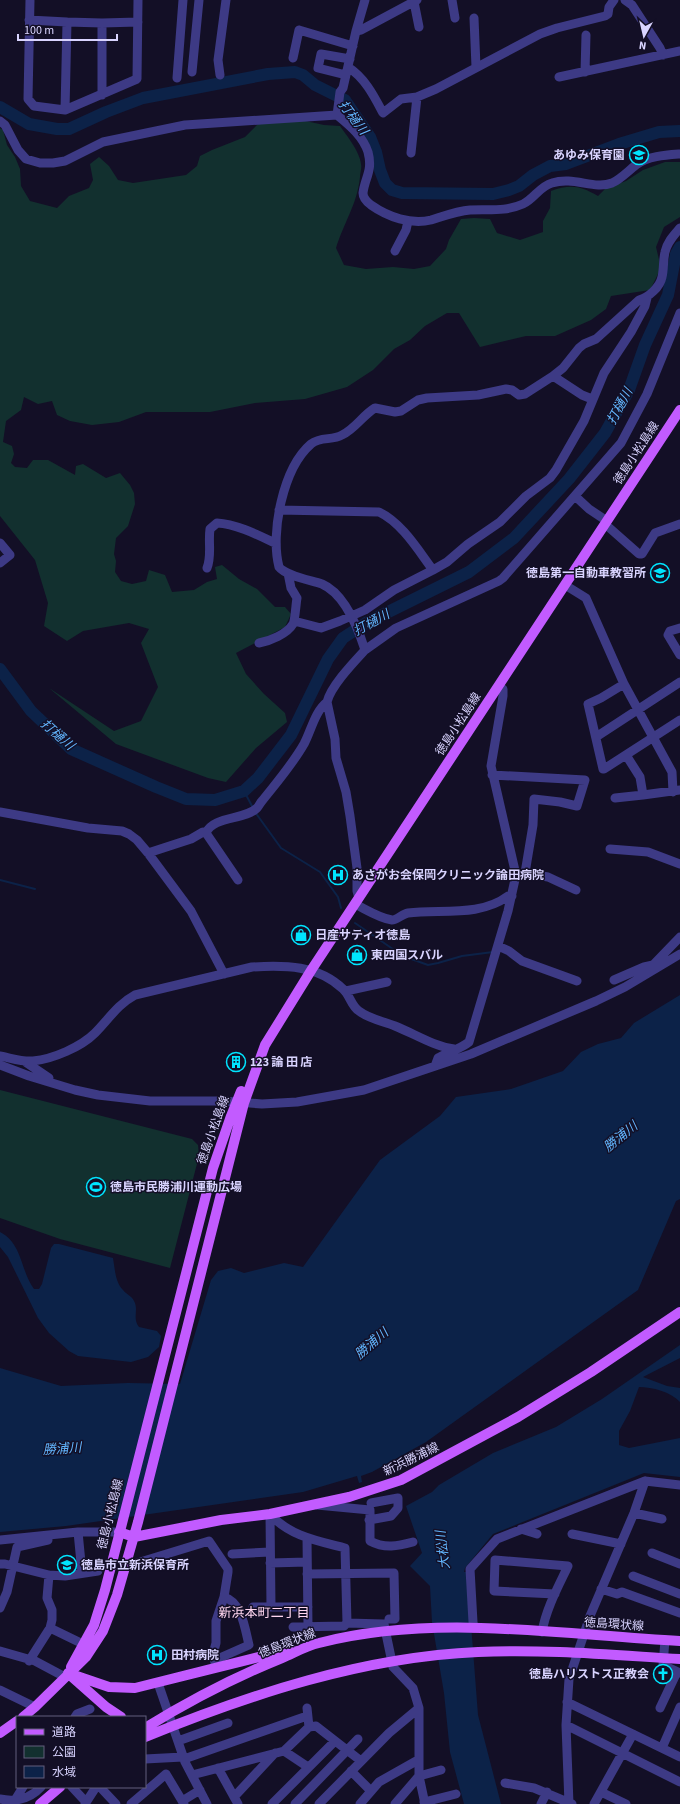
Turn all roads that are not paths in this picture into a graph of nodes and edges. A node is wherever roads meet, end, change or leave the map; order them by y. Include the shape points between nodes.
1 (30, 0) edge
2 (138, 0) edge
3 (183, 0) edge
4 (199, 0) edge
5 (226, 0) edge
6 (365, 0) edge
7 (452, 0) edge
8 (614, 0) edge
9 (625, 0) edge
10 (415, 1) edge
11 (455, 18) dead end
12 (474, 18) dead end
13 (29, 20) junction
14 (67, 22) junction
15 (138, 22) junction
16 (102, 23) junction
17 (419, 28) dead end
18 (356, 31) junction
19 (586, 35) dead end
20 (353, 46) junction
21 (680, 52) edge
22 (663, 55) junction
23 (293, 58) dead end
24 (348, 67) junction
25 (476, 67) junction
26 (192, 72) dead end
27 (585, 72) junction
28 (220, 75) dead end
29 (559, 77) dead end
30 (177, 78) dead end
31 (102, 95) junction
32 (417, 97) junction
33 (65, 110) junction
34 (337, 115) junction
35 (0, 121) edge
36 (411, 153) dead end
37 (680, 154) edge
38 (408, 221) junction
39 (680, 228) edge
40 (395, 251) dead end
41 (647, 298) junction
42 (680, 313) edge
43 (553, 376) junction
44 (592, 399) junction
45 (680, 410) edge
46 (575, 496) junction
47 (279, 510) junction
48 (606, 522) junction
49 (680, 524) edge
50 (0, 543) edge
51 (275, 543) junction
52 (0, 563) edge
53 (207, 568) dead end
54 (433, 570) junction
55 (288, 573) junction
56 (565, 586) junction
57 (351, 618) junction
58 (294, 621) junction
59 (680, 628) edge
60 (259, 643) dead end
61 (364, 648) junction
62 (680, 655) edge
63 (680, 682) edge
64 (624, 684) junction
65 (498, 686) junction
66 (328, 702) junction
67 (638, 710) junction
68 (680, 720) edge
69 (653, 736) junction
70 (596, 737) junction
71 (626, 755) junction
72 (492, 776) junction
73 (676, 791) edge
74 (643, 795) junction
75 (615, 798) dead end
76 (0, 812) edge
77 (206, 833) junction
78 (610, 849) dead end
79 (148, 853) junction
80 (680, 864) edge
81 (520, 874) junction
82 (238, 880) dead end
83 (576, 890) dead end
84 (512, 896) junction
85 (357, 901) junction
86 (680, 937) edge
87 (498, 946) junction
88 (680, 954) edge
89 (654, 967) junction
90 (312, 970) junction
91 (224, 974) junction
92 (614, 980) dead end
93 (577, 981) dead end
94 (387, 982) dead end
95 (346, 991) junction
96 (459, 1048) junction
97 (481, 1048) junction
98 (0, 1056) edge
99 (24, 1061) junction
100 (0, 1065) edge
101 (435, 1066) junction
102 (58, 1085) junction
103 (240, 1102) junction
104 (235, 1118) junction
105 (680, 1312) edge
106 (645, 1482) junction
107 (680, 1485) edge
108 (366, 1492) junction
109 (316, 1505) junction
110 (371, 1506) junction
111 (634, 1513) junction
112 (270, 1514) junction
113 (662, 1519) dead end
114 (369, 1520) junction
115 (120, 1527) junction
116 (521, 1529) junction
117 (78, 1532) junction
118 (537, 1534) dead end
119 (572, 1534) dead end
120 (52, 1535) junction
121 (134, 1537) junction
122 (307, 1538) junction
123 (0, 1540) edge
124 (413, 1542) dead end
125 (621, 1544) junction
126 (270, 1552) junction
127 (651, 1552) dead end
128 (232, 1554) dead end
129 (307, 1562) junction
130 (137, 1563) dead end
131 (270, 1563) junction
132 (0, 1564) edge
133 (680, 1564) edge
134 (13, 1566) junction
135 (98, 1570) dead end
136 (82, 1572) junction
137 (307, 1574) junction
138 (345, 1574) junction
139 (49, 1575) junction
140 (633, 1576) dead end
141 (602, 1589) junction
142 (555, 1594) junction
143 (680, 1594) edge
144 (224, 1596) junction
145 (271, 1607) junction
146 (308, 1607) junction
147 (0, 1608) edge
148 (253, 1608) dead end
149 (680, 1613) edge
150 (389, 1619) dead end
151 (347, 1623) junction
152 (293, 1627) dead end
153 (308, 1627) junction
154 (50, 1628) junction
155 (473, 1628) junction
156 (386, 1632) junction
157 (542, 1632) junction
158 (583, 1635) junction
159 (665, 1640) junction
160 (680, 1641) edge
161 (83, 1644) junction
162 (317, 1644) junction
163 (0, 1650) edge
164 (578, 1652) junction
165 (663, 1658) junction
166 (680, 1659) edge
167 (29, 1661) junction
168 (392, 1662) junction
169 (215, 1664) junction
170 (678, 1672) edge
171 (66, 1675) junction
172 (158, 1683) junction
173 (0, 1690) edge
174 (567, 1702) junction
175 (36, 1707) junction
176 (680, 1707) edge
177 (419, 1708) junction
178 (660, 1708) dead end
179 (90, 1710) dead end
180 (168, 1714) junction
181 (24, 1716) edge
182 (76, 1716) edge
183 (115, 1716) edge
184 (16, 1722) edge
185 (228, 1723) dead end
186 (566, 1725) junction
187 (146, 1726) edge
188 (172, 1726) junction
189 (309, 1727) junction
190 (676, 1728) edge
191 (0, 1733) edge
192 (633, 1734) junction
193 (146, 1736) edge
194 (358, 1739) dead end
195 (335, 1740) junction
196 (178, 1741) junction
197 (662, 1748) junction
198 (347, 1750) junction
199 (280, 1751) junction
200 (622, 1753) junction
201 (680, 1757) edge
202 (184, 1758) junction
203 (146, 1759) edge
204 (418, 1760) junction
205 (361, 1761) junction
206 (308, 1767) junction
207 (218, 1768) junction
208 (441, 1770) dead end
209 (351, 1771) junction
210 (192, 1775) junction
211 (419, 1776) junction
212 (680, 1782) edge
213 (505, 1783) dead end
214 (22, 1788) edge
215 (40, 1788) edge
216 (59, 1788) edge
217 (73, 1788) edge
218 (95, 1788) edge
219 (101, 1788) edge
220 (146, 1788) edge
221 (144, 1789) edge
222 (200, 1790) junction
223 (371, 1791) junction
224 (547, 1792) junction
225 (601, 1792) junction
226 (456, 1794) dead end
227 (0, 1799) edge
228 (15, 1800) junction
229 (236, 1800) edge
230 (183, 1802) edge
231 (325, 1802) edge
232 (86, 1803) edge
233 (424, 1803) edge
234 (570, 1803) edge
235 (40, 1804) edge
236 (116, 1804) edge
237 (130, 1804) edge
238 (207, 1804) edge
239 (272, 1804) edge
240 (295, 1804) edge
241 (360, 1804) edge
242 (394, 1804) edge
243 (542, 1804) edge
244 (594, 1804) edge
245 (626, 1804) edge

1 - 13 street
2 - 15 street
3 - 30 street
4 - 26 street
5 - 28 street via 218,60
6 - 18 street
7 - 11 street
8 - 25 street via 605,16 540,34
9 - 22 street via 632,6
10 - 17 street
10 - 18 street
12 - 25 street
13 - 14 street
13 - 33 street via 28,99 34,106
14 - 16 street
14 - 33 street
15 - 16 street
15 - 31 street via 137,79
16 - 31 street
18 - 20 street
19 - 27 street
20 - 23 street via 299,30
20 - 24 street
21 - 22 street
22 - 27 street
24 - 32 street via 366,85 383,113 401,99
24 - 34 street
25 - 32 street
27 - 29 street
31 - 33 street
32 - 36 street
34 - 35 street via 185,125 103,142 65,161 53,163 26,160
34 - 38 street via 356,132 368,152 370,168 363,194 365,199 372,205
37 - 38 street via 653,157 638,163 612,183 593,185 572,180 552,183 540,189 525,203 505,210 469,210 420,222
38 - 40 street
39 - 41 street via 665,250 659,284
41 - 43 street via 639,300 596,339 579,348
41 - 44 street via 631,332 613,358
42 - 46 street via 647,394 621,443
43 - 44 street
43 - 47 street via 526,394 519,395 506,389 478,395 427,398 395,412 375,408 342,435 320,438 309,446 292,467
44 - 54 street via 584,421 550,478 526,496 500,522
45 - 48 main road, 徳島小松島線
46 - 48 street
46 - 61 street via 499,581 396,628
47 - 51 street
47 - 54 street via 378,512 407,535
48 - 49 street via 639,554 642,554 655,533
48 - 56 main road, 徳島小松島線
50 - 52 street via 10,555
51 - 53 street via 241,529 216,523 210,529 210,557
51 - 55 street via 279,567
54 - 57 street via 394,590
55 - 57 street via 330,589
55 - 58 street via 291,588 297,598
56 - 64 street via 586,598
56 - 65 main road, 徳島小松島線
57 - 58 street via 321,628
57 - 61 street
58 - 60 street via 280,634
59 - 62 street via 670,631 668,636
61 - 66 street via 329,696
63 - 67 street
64 - 67 street
64 - 70 street via 588,704
65 - 72 street via 503,689 503,696 491,766
65 - 85 main road, 徳島小松島線
66 - 77 street via 320,711 290,765 257,808 248,814 212,825
66 - 85 street via 336,758 350,816 357,868
67 - 69 street
67 - 70 street
68 - 69 street
69 - 71 street
69 - 73 street via 672,772
70 - 71 street via 604,770
71 - 74 street via 640,777
72 - 81 street
72 - 81 street via 585,780 577,806 534,799 532,830
73 - 74 street
74 - 75 street
76 - 79 street via 122,832 137,840
77 - 79 street
77 - 82 street
78 - 80 street via 648,852
79 - 91 street via 191,911
81 - 83 street via 548,876
81 - 84 street
84 - 85 street via 508,896 500,903 482,908 407,913 393,920 381,917
84 - 87 street
85 - 90 main road, 徳島小松島線
86 - 89 street
87 - 93 street via 522,961
87 - 96 street via 472,1036 469,1042
88 - 89 street
89 - 92 street via 644,967
89 - 97 street via 596,1001
90 - 91 street via 300,967 260,966
90 - 95 street via 332,980
90 - 103 main road, 徳島小松島線 via 272,1033
91 - 99 street via 135,995 122,1003 94,1035 76,1047 39,1060
94 - 95 street
95 - 96 street via 355,1007 370,1018 395,1026 436,1045
96 - 97 street
96 - 101 street via 438,1058
97 - 101 street
98 - 99 street
99 - 102 street
100 - 102 street
101 - 103 street via 400,1079 339,1095 276,1104
102 - 103 street via 98,1095 150,1101
103 - 104 main road, 徳島小松島線
104 - 115 main road, 徳島小松島線 via 213,1168
104 - 121 main road, 徳島小松島線
105 - 108 main road, 新浜勝浦線 via 518,1417 401,1480
106 - 107 street
106 - 111 street
106 - 116 street
108 - 109 main road, 新浜勝浦線
108 - 110 street
109 - 110 street
109 - 112 main road, 新浜勝浦線
110 - 114 street
110 - 114 street via 398,1498 398,1508 391,1516
111 - 113 street
111 - 125 street
112 - 121 main road, 新浜勝浦線 via 221,1520
112 - 122 street via 280,1524
112 - 126 street
114 - 124 street via 370,1541 395,1547
115 - 117 street
115 - 121 main road, 新浜勝浦線
115 - 161 main road, 徳島小松島線 via 94,1625
116 - 118 street
116 - 155 street via 497,1539 470,1569
117 - 120 street
117 - 136 street
119 - 125 street
120 - 123 street
120 - 134 street via 50,1539 17,1547
121 - 171 main road, 徳島小松島線 via 117,1595 102,1631 86,1657
122 - 129 street
122 - 138 street via 345,1548
125 - 141 street
126 - 128 street
126 - 131 street
127 - 133 street
129 - 131 street
129 - 137 street
130 - 144 street via 209,1540 228,1569
131 - 145 street
132 - 134 street
134 - 139 street
134 - 147 street
135 - 136 street
136 - 139 street via 65,1576
137 - 138 street
137 - 146 street
138 - 150 street via 394,1573 395,1619
138 - 151 street
139 - 154 street via 47,1598 52,1610
140 - 143 street
141 - 149 street via 617,1594 622,1592
141 - 158 street
142 - 142 street via 568,1566 495,1560 494,1591
142 - 157 street via 544,1618
144 - 169 street via 216,1621 213,1654
144 - 169 street via 238,1608 249,1645
145 - 146 street
145 - 148 street
146 - 153 street
151 - 153 street via 344,1626
151 - 156 street via 384,1624
152 - 153 street
154 - 161 street
154 - 167 street
155 - 156 main road, 徳島環状線
155 - 157 main road, 徳島環状線
156 - 162 main road, 徳島環状線
156 - 168 street
157 - 158 main road, 徳島環状線
158 - 159 main road, 徳島環状線
158 - 164 street
159 - 160 main road, 徳島環状線
159 - 165 street
161 - 171 main road, 徳島小松島線
162 - 169 main road
162 - 180 main road, 徳島環状線 via 248,1672
163 - 167 street
164 - 165 main road, 徳島環状線
164 - 168 main road, 徳島環状線 via 475,1652
164 - 174 street via 569,1679
165 - 166 main road, 徳島環状線
165 - 170 street via 663,1665
167 - 171 street via 35,1661
168 - 177 street via 393,1667 413,1688
168 - 188 main road, 徳島環状線 via 295,1684
169 - 172 main road
170 - 178 street
171 - 172 main road via 117,1688 135,1688
171 - 175 main road
171 - 183 main road
172 - 180 street
173 - 175 street
174 - 186 street
174 - 192 street
175 - 181 main road
176 - 190 street
177 - 204 street
177 - 205 street
179 - 182 street
180 - 187 main road, 徳島環状線
180 - 188 street
184 - 191 main road
185 - 196 street
186 - 200 street
186 - 234 street
187 - 188 main road, 徳島環状線
188 - 193 main road, 徳島環状線
188 - 196 street
189 - 195 street via 316,1726
189 - 199 street
189 - 202 street via 307,1712
190 - 197 street
192 - 197 street
192 - 200 street
194 - 198 street
195 - 198 street
195 - 206 street
196 - 202 street
197 - 201 street
198 - 205 street
198 - 240 street
199 - 206 street
199 - 207 street
199 - 229 street
200 - 212 street
200 - 225 street
202 - 203 street
202 - 210 street
204 - 211 street
204 - 223 street via 379,1782
205 - 209 street
206 - 239 street
207 - 210 street
207 - 229 street
208 - 211 street
209 - 223 street
209 - 231 street
210 - 222 street
211 - 233 street
211 - 242 street
213 - 224 street
214 - 228 street
215 - 228 street via 30,1795
216 - 235 main road
217 - 232 street
218 - 232 street
219 - 236 street
220 - 230 street via 166,1774
221 - 237 street
222 - 230 street
222 - 238 street
223 - 241 street
224 - 234 street
224 - 243 street
225 - 244 street
225 - 245 street
226 - 233 street
227 - 228 street

